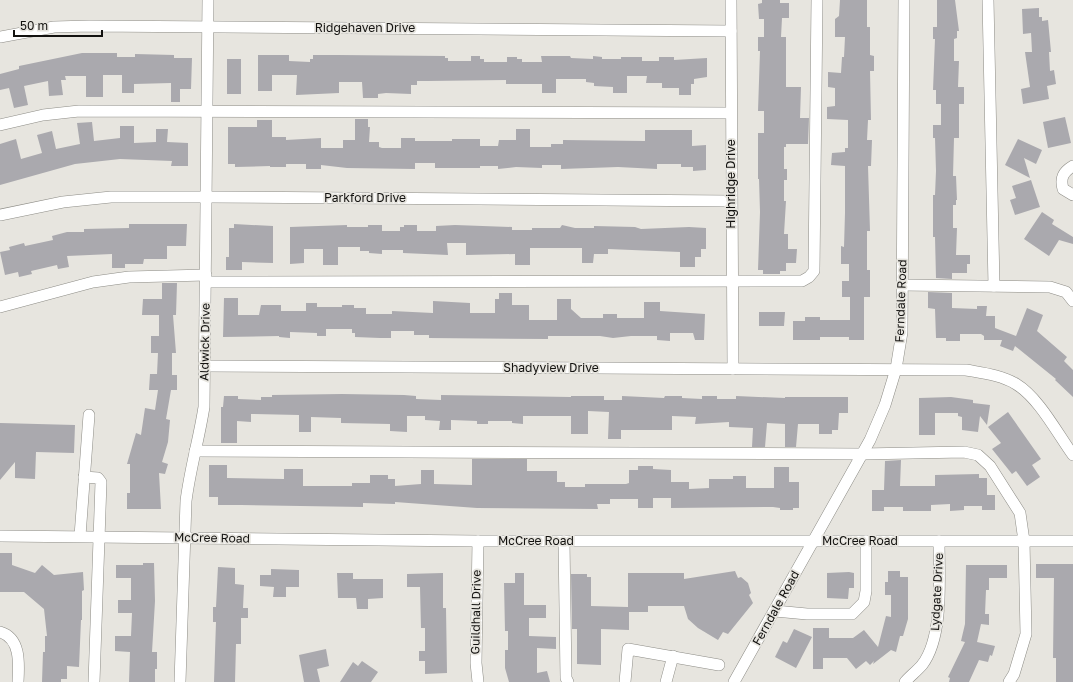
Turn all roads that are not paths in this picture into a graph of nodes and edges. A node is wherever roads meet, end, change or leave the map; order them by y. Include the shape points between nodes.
1 (208, 0) edge
2 (731, 0) edge
3 (817, 0) edge
4 (904, 0) edge
5 (988, 0) edge
6 (208, 27) junction
7 (731, 31) junction
8 (0, 37) edge
9 (207, 110) junction
10 (731, 113) junction
11 (0, 125) edge
12 (1073, 166) edge
13 (1073, 195) edge
14 (207, 196) junction
15 (731, 201) junction
16 (0, 215) edge
17 (206, 278) junction
18 (732, 282) junction
19 (902, 285) junction
20 (994, 286) junction
21 (1073, 301) edge
22 (0, 306) edge
23 (205, 366) junction
24 (732, 369) junction
25 (896, 369) junction
26 (89, 414) dead end
27 (195, 451) junction
28 (862, 454) junction
29 (1073, 455) edge
30 (84, 477) junction
31 (0, 536) edge
32 (80, 536) junction
33 (98, 536) junction
34 (184, 538) junction
35 (478, 541) junction
36 (564, 541) junction
37 (866, 541) junction
38 (939, 541) junction
39 (1024, 541) junction
40 (1073, 541) edge
41 (813, 542) junction
42 (775, 611) junction
43 (0, 632) edge
44 (672, 656) junction
45 (719, 664) dead end
46 (18, 682) edge
47 (94, 682) edge
48 (180, 682) edge
49 (478, 682) edge
50 (568, 682) edge
51 (625, 682) edge
52 (666, 682) edge
53 (734, 682) edge
54 (905, 682) edge
55 (1009, 682) edge

1 - 6 street, Aldwick Drive
2 - 7 street, Highridge Drive
3 - 18 street via 814,271 802,282
4 - 19 street, Ferndale Road
5 - 20 street
6 - 7 street, Ridgehaven Drive
6 - 8 street, Ridgehaven Drive via 54,27
6 - 9 street, Aldwick Drive
7 - 10 street, Highridge Drive
9 - 10 street
9 - 11 street via 79,111 43,115
9 - 14 street, Aldwick Drive
10 - 15 street, Highridge Drive
12 - 13 street via 1065,171 1061,182 1062,189
14 - 15 street, Parkford Drive
14 - 16 street, Parkford Drive via 111,198 64,202
14 - 17 street, Aldwick Drive
15 - 18 street, Highridge Drive
17 - 18 street
17 - 22 street via 129,277 93,282
17 - 23 street, Aldwick Drive
18 - 24 street, Highridge Drive
19 - 20 street
19 - 25 street, Ferndale Road via 902,332
20 - 21 street via 1050,287 1066,292
23 - 24 street, Shadyview Drive
23 - 27 street, Aldwick Drive via 204,408
24 - 25 street, Shadyview Drive
25 - 28 street, Ferndale Road via 885,404
25 - 29 street, Shadyview Drive via 966,370 992,374 1016,384 1034,400
26 - 30 street
27 - 28 street
27 - 34 street, Aldwick Drive via 189,472
28 - 39 street via 964,452 978,455 990,466 1020,513
28 - 41 street, Ferndale Road
30 - 32 street
30 - 33 street via 98,478 101,482
31 - 32 street, McCree Road
32 - 33 street, McCree Road
33 - 34 street, McCree Road
33 - 47 street
34 - 35 street, McCree Road
34 - 48 street, Aldwick Drive
35 - 36 street, McCree Road
35 - 49 street, Guildhall Drive
36 - 41 street, McCree Road
36 - 50 street via 565,649
37 - 38 street, McCree Road
37 - 41 street, McCree Road
37 - 42 street via 864,602 852,614
38 - 39 street, McCree Road
38 - 54 street, Lydgate Drive via 935,637 923,664
39 - 40 street, McCree Road
39 - 55 street via 1026,634 1014,674
41 - 42 street, Ferndale Road
42 - 53 street, Ferndale Road
43 - 46 street via 14,642
44 - 45 street
44 - 51 street via 628,648
44 - 52 street

